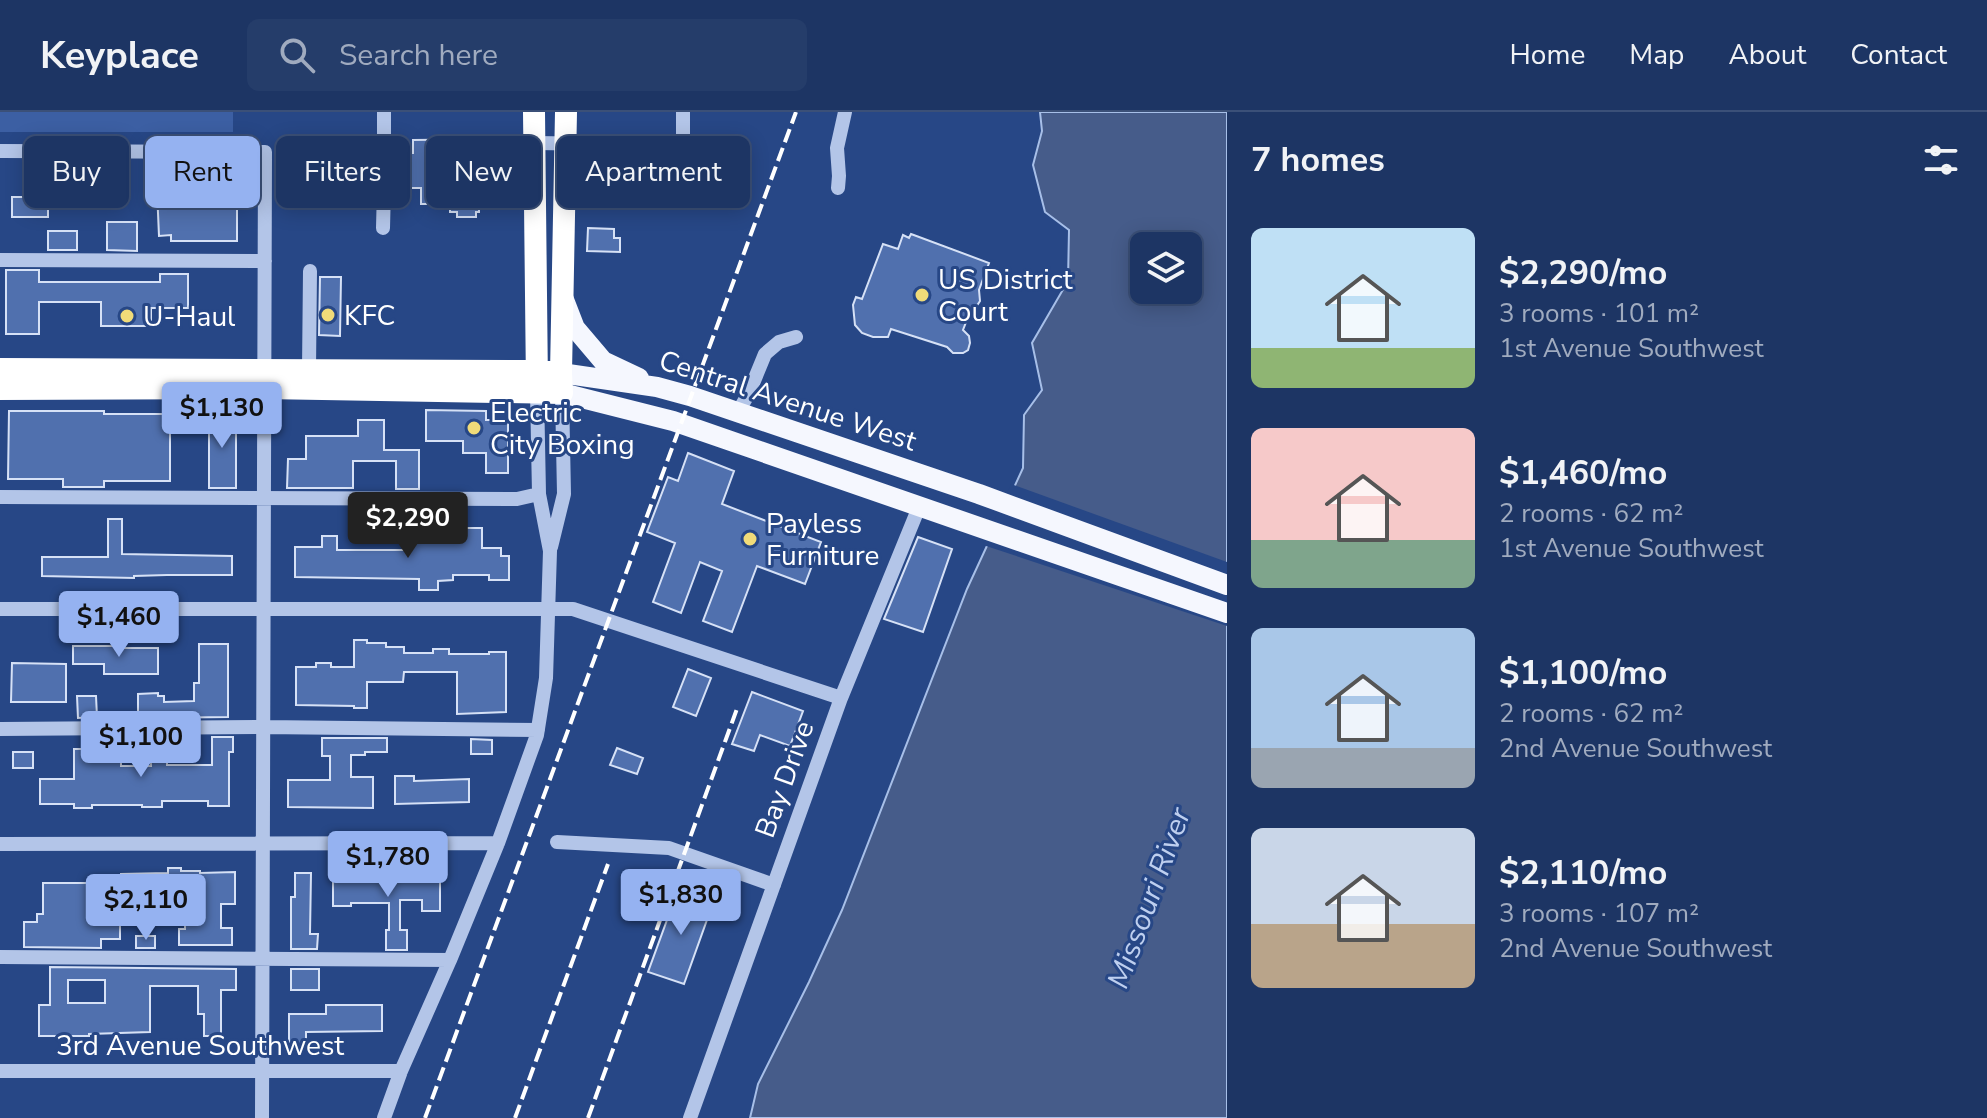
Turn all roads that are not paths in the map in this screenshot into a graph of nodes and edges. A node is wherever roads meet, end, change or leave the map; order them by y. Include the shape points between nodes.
1 (384, 112) edge
2 (534, 112) edge
3 (566, 112) edge
4 (683, 112) edge
5 (845, 112) edge
6 (384, 136) tunnel mouth
7 (534, 136) edge
8 (565, 136) edge
9 (683, 136) edge
10 (0, 151) edge
11 (838, 188) dead end
12 (384, 208) tunnel mouth
13 (535, 208) edge
14 (564, 208) edge
15 (383, 228) dead end
16 (0, 260) edge
17 (265, 261) junction
18 (310, 271) dead end
19 (563, 296) junction
20 (796, 337) dead end
21 (0, 369) edge
22 (309, 369) junction
23 (264, 378) junction
24 (536, 381) junction
25 (562, 383) junction
26 (657, 387) junction
27 (0, 389) edge
28 (738, 412) junction
29 (539, 494) junction
30 (0, 497) edge
31 (264, 498) junction
32 (919, 507) junction
33 (550, 551) junction
34 (1227, 585) edge
35 (0, 609) edge
36 (263, 609) junction
37 (548, 609) junction
38 (1227, 613) edge
39 (841, 698) junction
40 (263, 727) junction
41 (0, 729) edge
42 (538, 730) junction
43 (557, 842) dead end
44 (263, 843) junction
45 (498, 843) junction
46 (0, 844) edge
47 (774, 885) junction
48 (0, 957) edge
49 (262, 959) junction
50 (450, 960) junction
51 (0, 1071) edge
52 (262, 1071) junction
53 (401, 1071) junction
54 (262, 1118) edge
55 (384, 1118) edge
56 (690, 1118) edge

1 - 6 street
2 - 7 highway
3 - 8 highway
4 - 9 street
5 - 11 street via 837,148
10 - 17 street via 265,152
12 - 15 street
13 - 24 highway
14 - 19 highway
16 - 17 street
17 - 23 street
18 - 22 street
19 - 25 highway
19 - 26 main road via 575,328 603,361
20 - 28 street via 765,354
21 - 23 highway, Central Avenue West
22 - 23 highway, Central Avenue West
22 - 24 highway, Central Avenue West
23 - 24 highway, Central Avenue West
23 - 27 highway, Central Avenue West
23 - 31 street
24 - 25 highway, Central Avenue West
24 - 29 street
25 - 26 main road, Central Avenue West
25 - 32 main road, Central Avenue West
25 - 33 street via 564,494
26 - 28 main road, Central Avenue West
28 - 34 main road, Central Avenue West
29 - 31 street via 517,499
29 - 33 street
30 - 31 street
31 - 36 street
32 - 38 main road, Central Avenue West
32 - 39 street, Bay Drive
33 - 37 street
35 - 36 street
36 - 37 street
36 - 40 street
37 - 39 street via 573,609
37 - 42 street
39 - 47 street, Bay Drive
40 - 41 street
40 - 42 street
40 - 44 street
42 - 45 street
43 - 47 street via 669,848
44 - 45 street
44 - 46 street
44 - 49 street
45 - 50 street
47 - 56 street, Bay Drive
48 - 49 street
49 - 50 street
49 - 52 street
50 - 53 street
51 - 52 street, 3rd Avenue Southwest
52 - 53 street, 3rd Avenue Southwest
52 - 54 street
53 - 55 street

